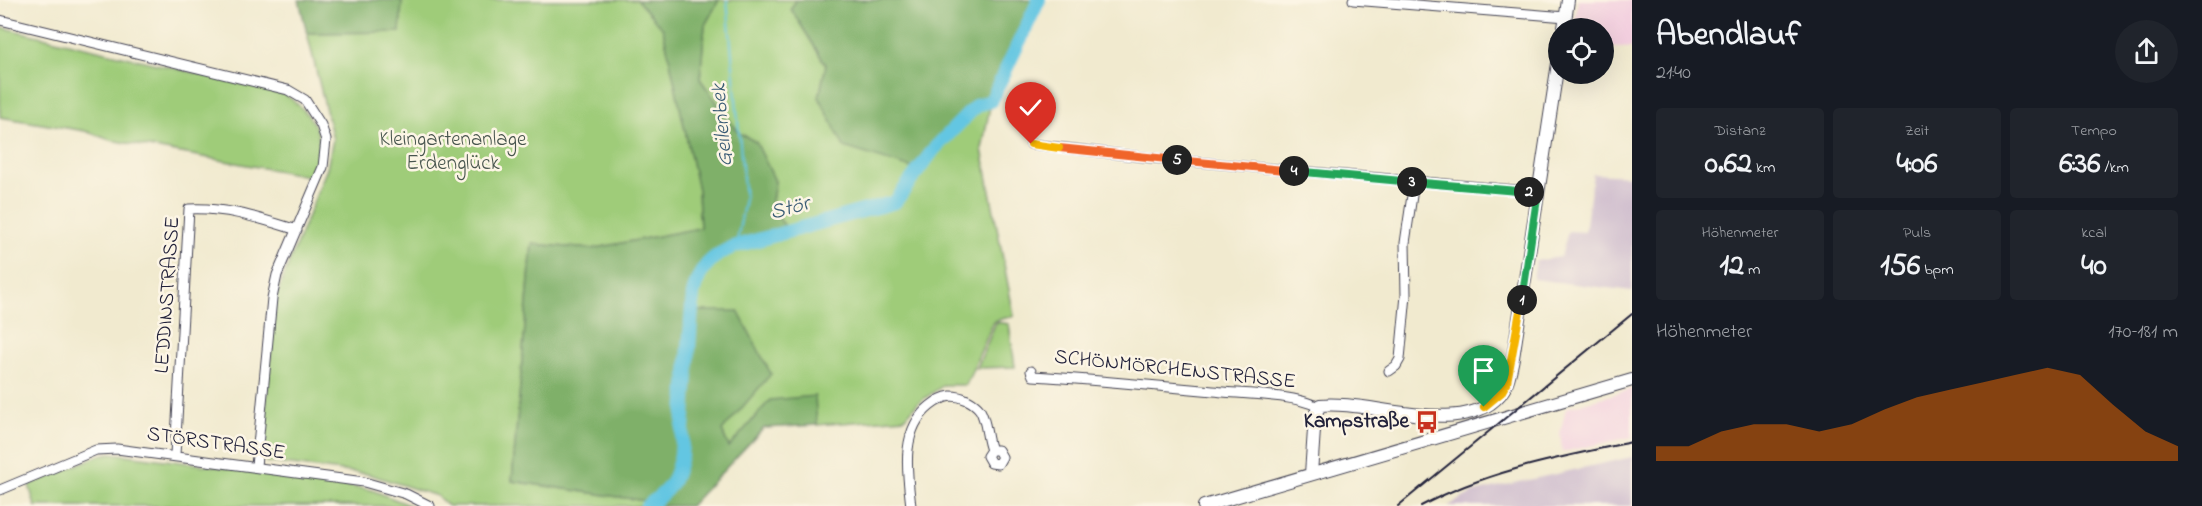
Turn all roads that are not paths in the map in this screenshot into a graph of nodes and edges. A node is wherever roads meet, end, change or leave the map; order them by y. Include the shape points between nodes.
1 (1353, 0) edge
2 (1568, 0) edge
3 (1566, 18) edge
4 (0, 20) edge
5 (1548, 21) edge
6 (1555, 84) edge
7 (1031, 144) dead end
8 (1414, 182) junction
9 (1538, 192) junction
10 (297, 231) junction
11 (1031, 371) dead end
12 (1389, 371) dead end
13 (1632, 380) edge
14 (1318, 407) junction
15 (991, 450) dead end
16 (176, 455) junction
17 (256, 466) junction
18 (1311, 474) junction
19 (0, 490) edge
20 (430, 506) edge
21 (911, 506) edge
22 (1204, 506) edge

1 - 5 street
2 - 3 street
4 - 10 street via 288,90 305,100 326,141 323,167
6 - 9 street
7 - 8 street
8 - 9 street
8 - 12 street via 1405,243 1406,295 1400,359
9 - 14 street, SCHÖNMÖRCHENSTRASSE via 1510,373 1504,388 1490,404 1473,412 1447,416 1323,404
10 - 16 street, LEDDINSTRASSE via 227,211 189,209
10 - 17 street via 277,275 272,298
11 - 14 street, SCHÖNMÖRCHENSTRASSE via 1033,376 1246,394 1297,400
13 - 18 street
14 - 18 street, SCHÖNMÖRCHENSTRASSE
15 - 21 street via 982,415 974,403 952,396 938,400 920,416 910,435
16 - 17 street, STÖRSTRASSE
16 - 19 street, STÖRSTRASSE via 117,448 96,450
17 - 20 street, STÖRSTRASSE via 364,482 406,494
18 - 22 street

